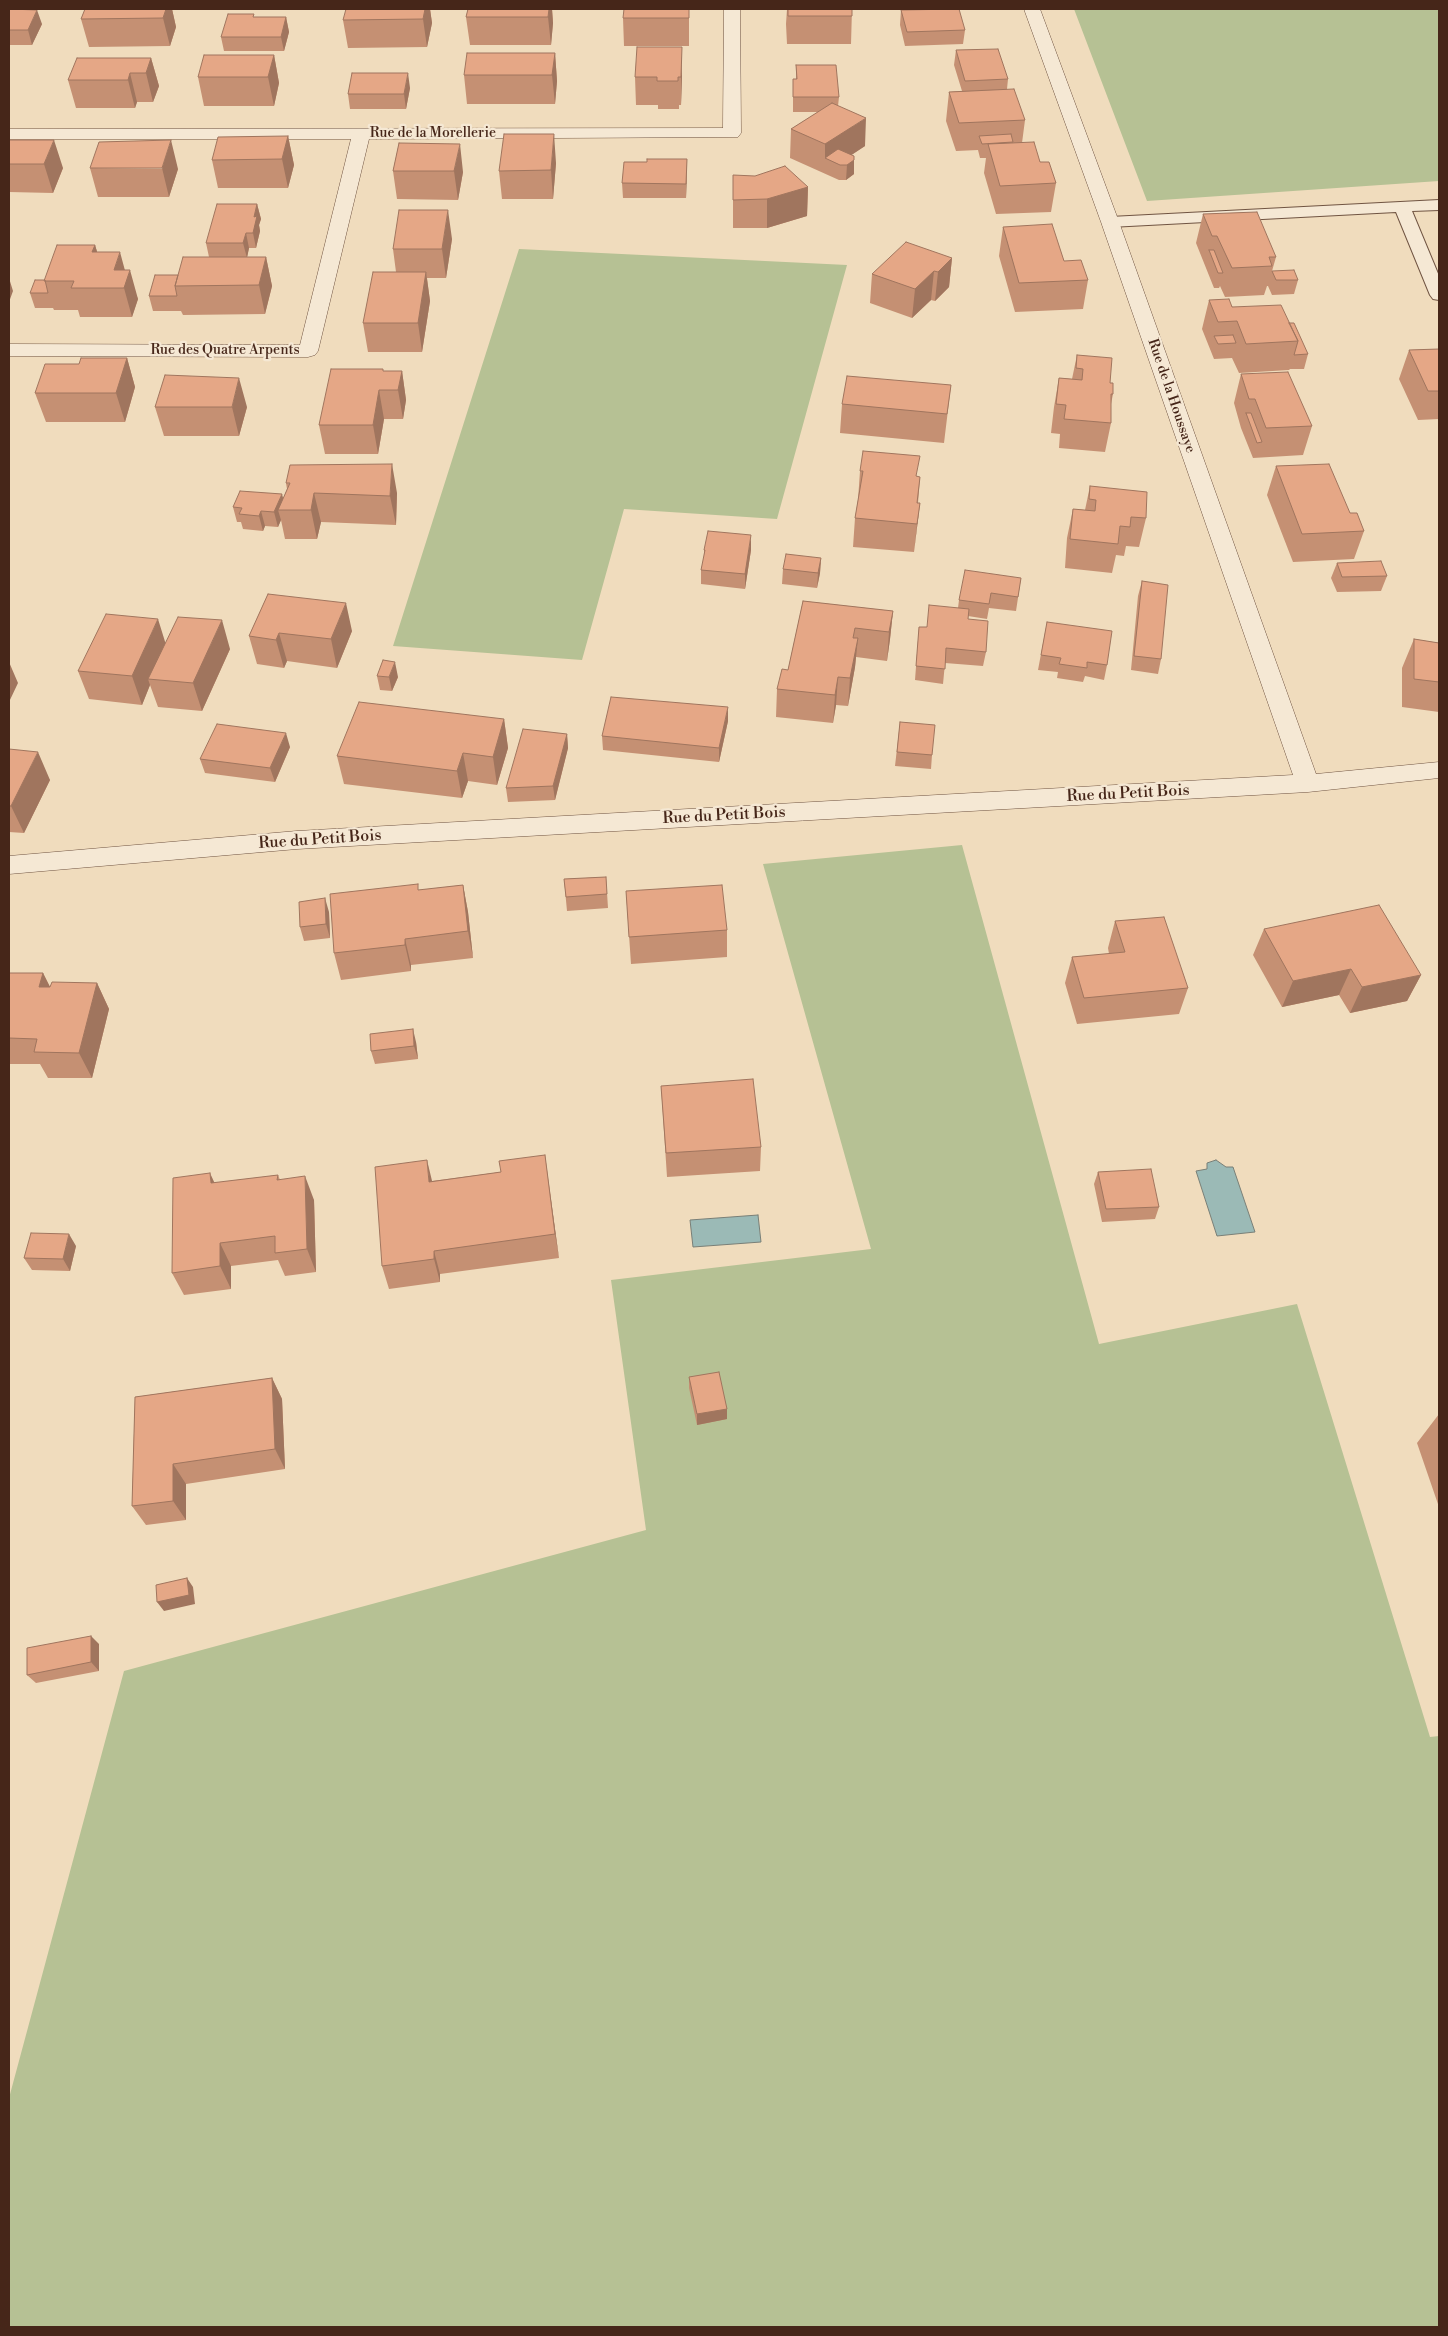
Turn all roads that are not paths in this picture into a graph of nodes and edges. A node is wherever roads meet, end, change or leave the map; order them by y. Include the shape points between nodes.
1 (732, 9) edge
2 (1032, 9) edge
3 (9, 134) edge
4 (361, 135) junction
5 (1439, 205) edge
6 (1402, 208) junction
7 (1110, 222) junction
8 (1439, 295) edge
9 (9, 350) edge
10 (1439, 770) edge
11 (1308, 783) junction
12 (9, 865) edge

1 - 4 street, Rue de la Morellerie via 732,133
2 - 7 street, Rue de la Houssaye
3 - 4 street, Rue de la Morellerie
4 - 9 street, Rue des Quatre Arpents via 308,351
5 - 6 lane
6 - 7 lane
6 - 8 lane
7 - 11 street, Rue de la Houssaye
10 - 11 street, Rue du Petit Bois
11 - 12 street, Rue du Petit Bois via 307,840

